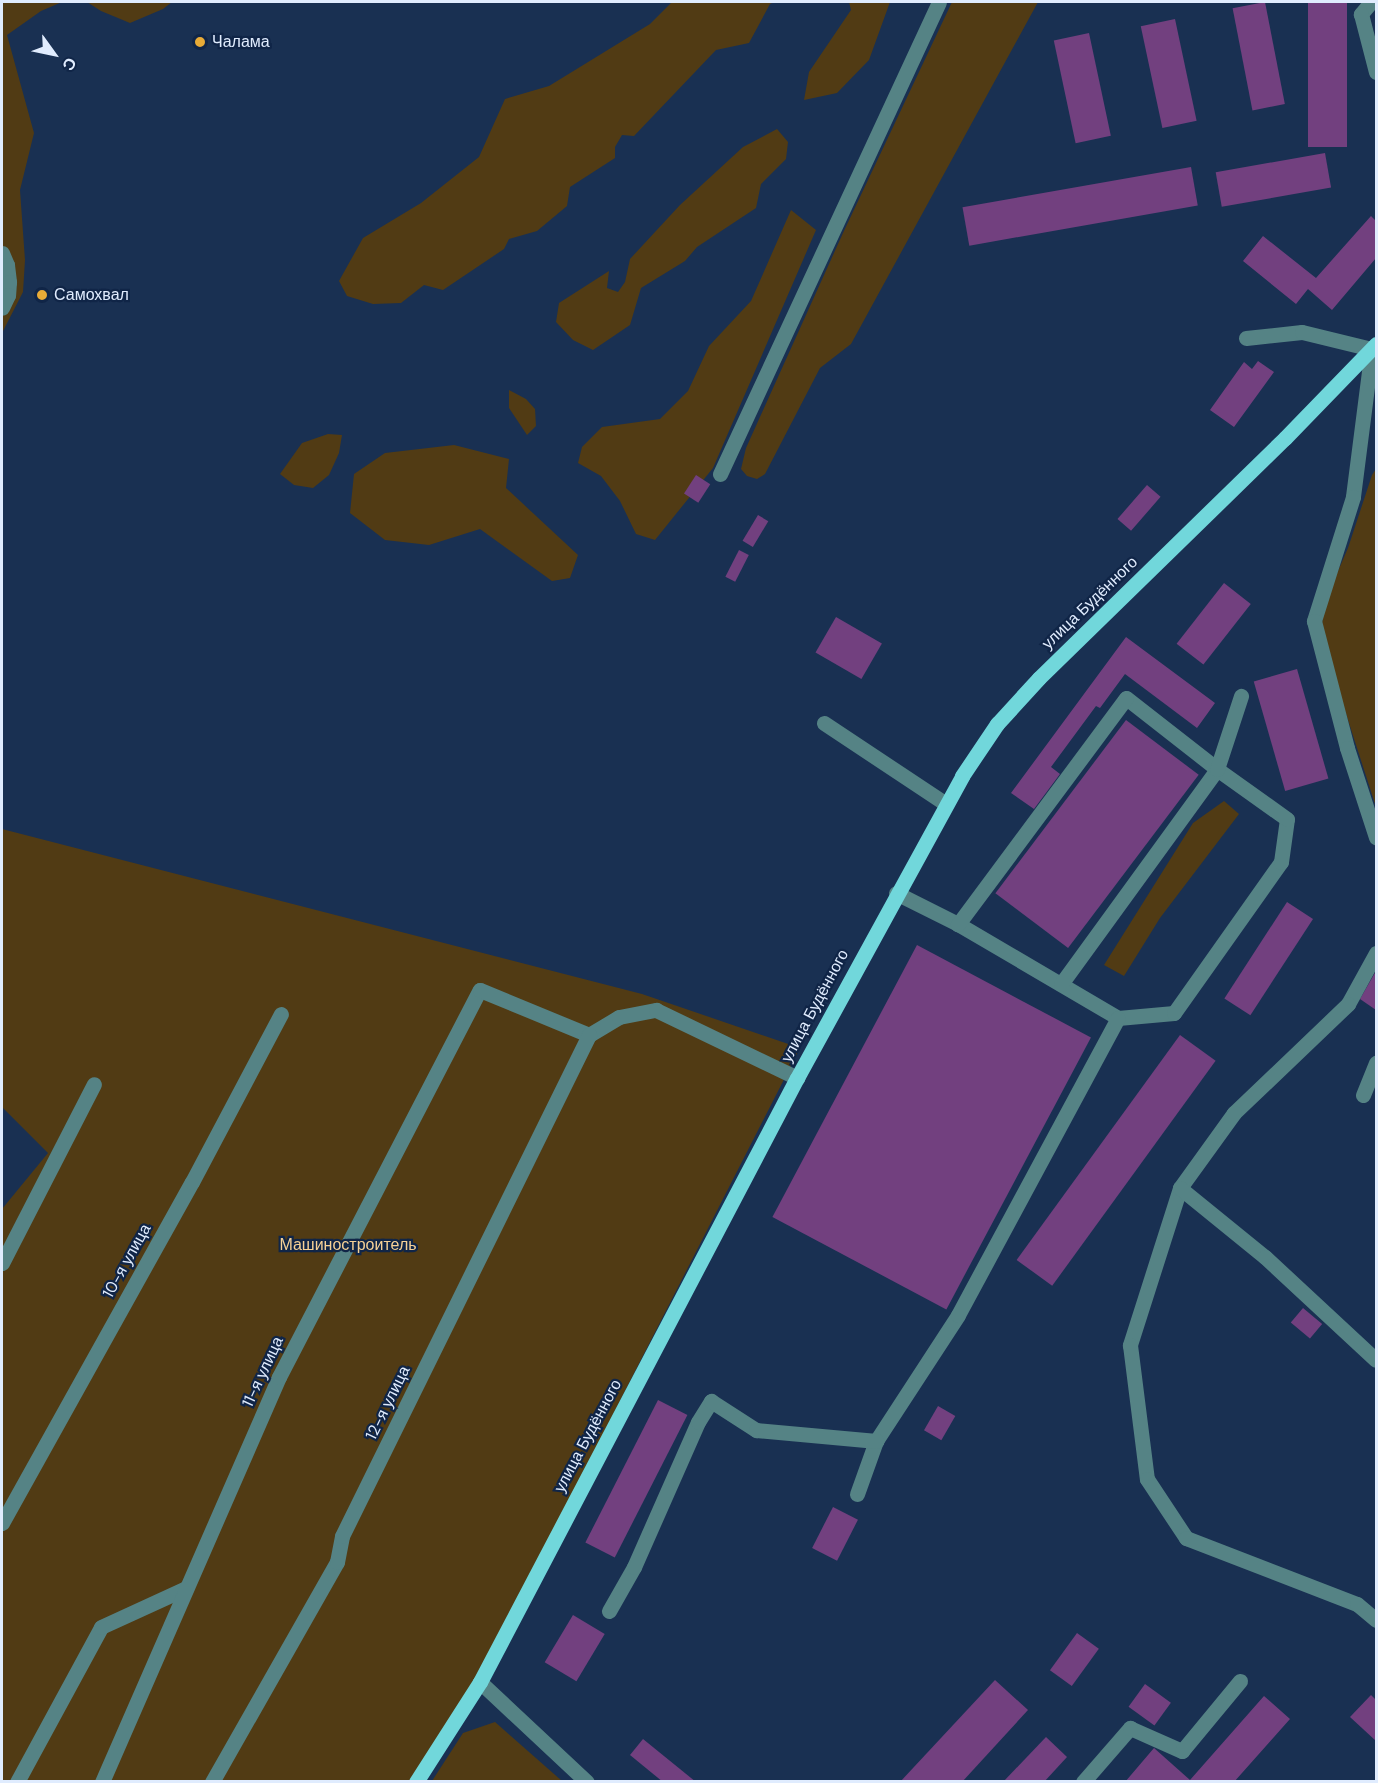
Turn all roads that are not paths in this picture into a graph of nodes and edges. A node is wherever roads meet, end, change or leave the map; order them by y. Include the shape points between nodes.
1 (939, 2) edge
2 (1371, 2) edge
3 (1377, 72) edge
4 (2, 253) edge
5 (2, 308) edge
6 (1246, 338) dead end
7 (1375, 347) edge
8 (720, 474) dead end
9 (1241, 696) dead end
10 (824, 723) dead end
11 (1216, 770) junction
12 (946, 804) junction
13 (1377, 837) edge
14 (897, 893) junction
15 (958, 924) junction
16 (1377, 953) edge
17 (1061, 984) junction
18 (281, 1014) dead end
19 (1118, 1018) junction
20 (589, 1035) junction
21 (1377, 1062) edge
22 (797, 1078) junction
23 (94, 1084) dead end
24 (1363, 1095) dead end
25 (1180, 1188) junction
26 (2, 1263) edge
27 (1377, 1360) edge
28 (876, 1442) junction
29 (857, 1494) dead end
30 (2, 1523) edge
31 (186, 1588) junction
32 (609, 1611) dead end
33 (1377, 1620) edge
34 (1240, 1681) dead end
35 (480, 1682) junction
36 (17, 1782) edge
37 (102, 1782) edge
38 (212, 1782) edge
39 (416, 1782) edge
40 (588, 1782) edge
41 (1083, 1782) edge

1 - 8 street
2 - 3 street via 1361,14
4 - 5 street via 9,282
6 - 7 street via 1302,332
7 - 12 main road, улица Будённого via 1039,678 997,724
7 - 13 street via 1353,497 1314,621 1347,748
9 - 11 street
10 - 12 street
11 - 15 street via 1126,698
11 - 17 street
11 - 19 street via 1287,819 1281,862 1174,1013
12 - 14 main road, улица Будённого
14 - 15 street
14 - 22 main road, улица Будённого
15 - 17 street
16 - 25 street via 1348,1004 1234,1113
17 - 19 street
18 - 30 street, 10-я улица
19 - 28 street via 958,1315
20 - 22 street via 619,1017 656,1010
20 - 31 street, 11-я улица via 480,990 279,1377
20 - 38 street, 12-я улица via 342,1536 337,1562
21 - 24 street
22 - 35 main road, улица Будённого
23 - 26 street
25 - 27 street via 1265,1257
25 - 33 street via 1130,1345 1147,1479 1186,1538 1357,1604
28 - 29 street
28 - 32 street via 756,1430 711,1401 634,1567
31 - 36 street via 101,1627
31 - 37 street, 11-я улица
34 - 41 street via 1182,1751 1130,1728
35 - 39 main road, улица Будённого
35 - 40 street

